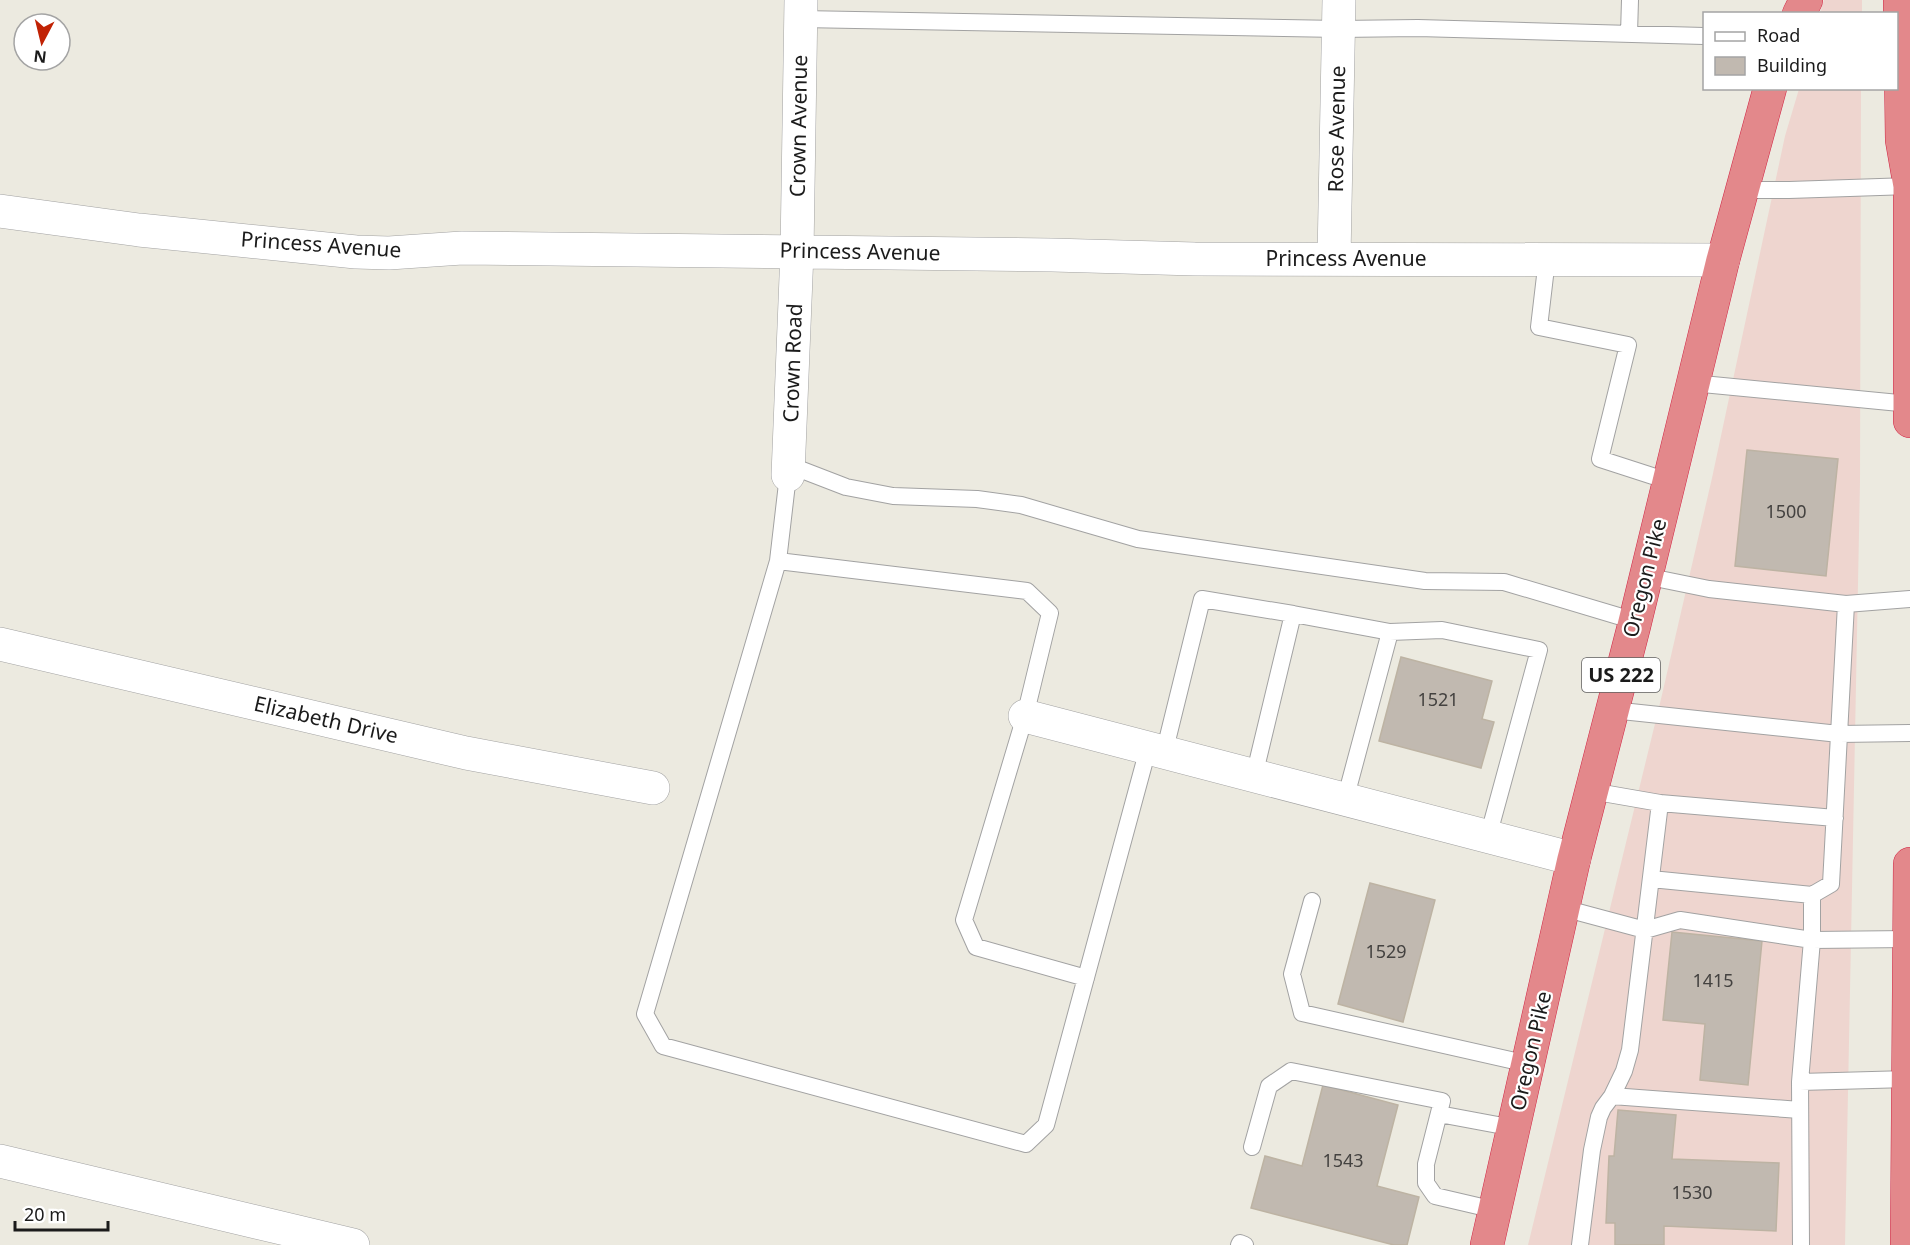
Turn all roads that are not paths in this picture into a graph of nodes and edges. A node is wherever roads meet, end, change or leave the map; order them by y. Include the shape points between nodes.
1 (1630, 0) edge
2 (1900, 0) edge
3 (801, 10) edge
4 (1339, 15) edge
5 (1629, 34) junction
6 (1703, 36) edge
7 (1881, 90) edge
8 (1771, 95) edge
9 (1902, 140) junction
10 (1910, 187) edge
11 (1742, 190) junction
12 (0, 211) edge
13 (796, 252) junction
14 (1334, 258) junction
15 (1547, 259) junction
16 (1723, 260) junction
17 (1692, 382) junction
18 (1910, 404) edge
19 (1910, 421) edge
20 (789, 470) junction
21 (1668, 481) junction
22 (778, 561) junction
23 (1645, 576) junction
24 (1910, 599) edge
25 (1845, 604) junction
26 (1293, 614) junction
27 (1635, 621) junction
28 (1390, 632) junction
29 (0, 644) edge
30 (1612, 710) junction
31 (1024, 716) junction
32 (1910, 733) edge
33 (1839, 734) junction
34 (1156, 751) junction
35 (1254, 776) junction
36 (653, 788) dead end
37 (1591, 791) junction
38 (1345, 800) junction
39 (1660, 803) junction
40 (1835, 818) junction
41 (1488, 837) junction
42 (1574, 860) junction
43 (1910, 864) edge
44 (1651, 879) junction
45 (1812, 895) junction
46 (1311, 901) dead end
47 (1563, 908) junction
48 (1645, 930) junction
49 (1812, 939) junction
50 (1909, 939) edge
51 (1086, 978) junction
52 (1909, 998) edge
53 (1528, 1064) junction
54 (1908, 1079) junction
55 (1800, 1082) junction
56 (1612, 1096) junction
57 (1800, 1110) junction
58 (1439, 1114) junction
59 (1514, 1128) junction
60 (1252, 1148) dead end
61 (0, 1161) edge
62 (1495, 1210) junction
63 (353, 1245) edge
64 (1239, 1245) edge
65 (1245, 1245) edge
66 (1487, 1245) edge
67 (1580, 1245) edge
68 (1801, 1245) edge
69 (1907, 1245) edge

1 - 5 lane
2 - 9 highway
3 - 4 lane
3 - 13 street, Crown Avenue
4 - 5 lane via 1418,28
4 - 14 street, Rose Avenue
5 - 6 lane
7 - 9 highway
8 - 11 highway, Oregon Pike / US 222
9 - 10 highway
10 - 11 lane
10 - 18 highway
11 - 16 highway, Oregon Pike / US 222
12 - 13 street, Princess Avenue via 356,252 462,248
13 - 14 street, Princess Avenue
13 - 20 street, Crown Road
14 - 15 street, Princess Avenue
15 - 16 street, Princess Avenue
15 - 21 lane via 1539,327 1628,345 1600,459
16 - 17 highway, Oregon Pike / US 222
17 - 18 lane
17 - 21 highway, Oregon Pike / US 222
18 - 19 highway
20 - 22 lane
20 - 27 lane via 893,496 1021,505 1138,539 1425,581 1504,582
21 - 23 highway, Oregon Pike / US 222
22 - 31 lane via 1028,591 1050,613
22 - 51 lane via 645,1014 663,1046 1026,1144 1046,1125
23 - 25 lane via 1709,589
23 - 27 highway, Oregon Pike / US 222
24 - 25 lane
25 - 33 lane
26 - 28 lane
26 - 34 lane via 1202,599
26 - 35 lane
27 - 30 highway, Oregon Pike / US 222
28 - 38 lane
28 - 41 lane via 1442,630 1539,650
29 - 36 street, Elizabeth Drive via 466,753
30 - 33 lane
30 - 37 highway, Oregon Pike / US 222
31 - 34 street
31 - 51 lane via 964,920 976,947
32 - 33 lane
33 - 40 lane
34 - 35 street
34 - 51 lane
35 - 38 street
37 - 39 lane
37 - 42 highway, Oregon Pike / US 222
38 - 41 street
39 - 40 lane
39 - 44 lane
40 - 45 lane via 1831,884
41 - 42 street
42 - 47 highway, Oregon Pike / US 222
43 - 50 highway
44 - 45 lane
44 - 48 lane
45 - 49 lane
46 - 53 lane via 1292,974 1302,1013
47 - 48 lane
47 - 53 highway, Oregon Pike / US 222
48 - 49 lane via 1680,920
48 - 56 lane via 1630,1050
49 - 50 lane
49 - 55 lane
50 - 52 highway
52 - 54 highway
53 - 59 highway, Oregon Pike / US 222
54 - 55 lane
54 - 69 highway
55 - 57 lane
56 - 57 lane
56 - 67 lane via 1603,1108 1596,1132
57 - 68 lane
58 - 59 lane
58 - 60 lane via 1442,1101 1291,1071 1269,1086
58 - 62 lane via 1426,1164 1426,1184 1435,1196
59 - 62 highway, Oregon Pike / US 222
61 - 63 street
62 - 66 highway, Oregon Pike / US 222
64 - 65 lane

